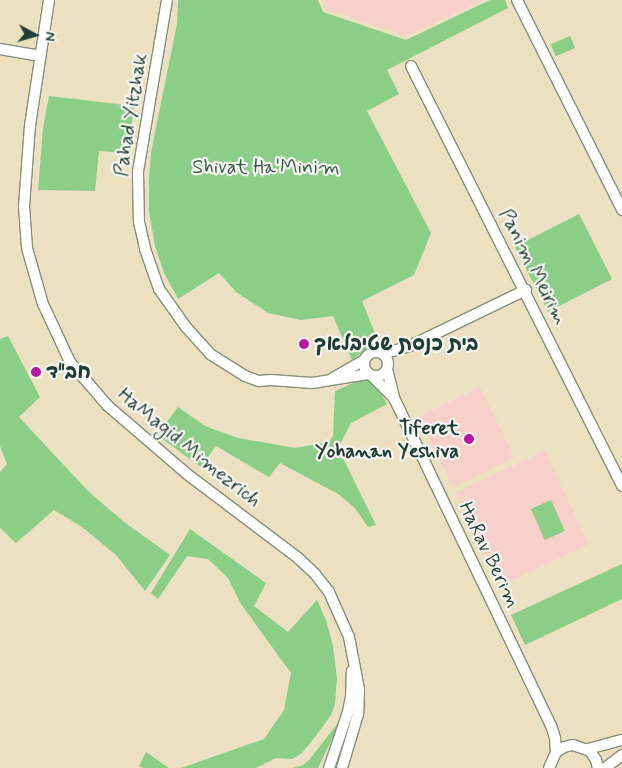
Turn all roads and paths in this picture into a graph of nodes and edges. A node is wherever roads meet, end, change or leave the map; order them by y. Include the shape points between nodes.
1 (49, 0) edge
2 (167, 0) edge
3 (518, 0) edge
4 (0, 49) edge
5 (40, 56) junction
6 (411, 66) dead end
7 (622, 210) edge
8 (526, 290) junction
9 (410, 346) junction
10 (380, 352) junction
11 (364, 360) junction
12 (388, 368) junction
13 (371, 375) junction
14 (332, 379) junction
15 (395, 400) junction
16 (622, 486) edge
17 (349, 637) junction
18 (551, 725) junction
19 (622, 740) edge
20 (571, 745) junction
21 (588, 749) junction
22 (556, 752) junction
23 (622, 755) edge
24 (549, 766) edge
25 (329, 768) edge
26 (342, 768) edge
27 (598, 768) edge
28 (605, 768) edge

1 - 5 street, HaMagid Mimezrich
2 - 14 street, Pahad Yitzhak via 138,172 139,222 159,289 180,320 210,354 245,376 259,381 312,383
3 - 7 street
4 - 5 street
5 - 17 street, HaMagid Mimezrich via 26,177 24,226 31,266 43,304 66,354 90,387 138,434 315,574 332,598
6 - 8 street, Panim Meirim
8 - 9 street
8 - 16 street, Panim Meirim
9 - 10 street
9 - 12 street
10 - 11 street via 372,352
10 - 12 street via 386,356
11 - 13 street via 364,366
11 - 14 street, Pahad Yitzhak
12 - 13 street via 381,375
12 - 15 street, HaRav Berim
13 - 14 street, Pahad Yitzhak
13 - 15 street, HaRav Berim
15 - 18 street, HaRav Berim
17 - 25 street, HaMagid Mimezrich via 351,697
17 - 26 street, HaMagid Mimezrich via 358,676 359,700 353,737
18 - 20 street, HaRav Berim
18 - 22 street, HaRav Berim
19 - 21 street
20 - 21 street
20 - 22 street
21 - 27 street
22 - 24 street
23 - 28 street

